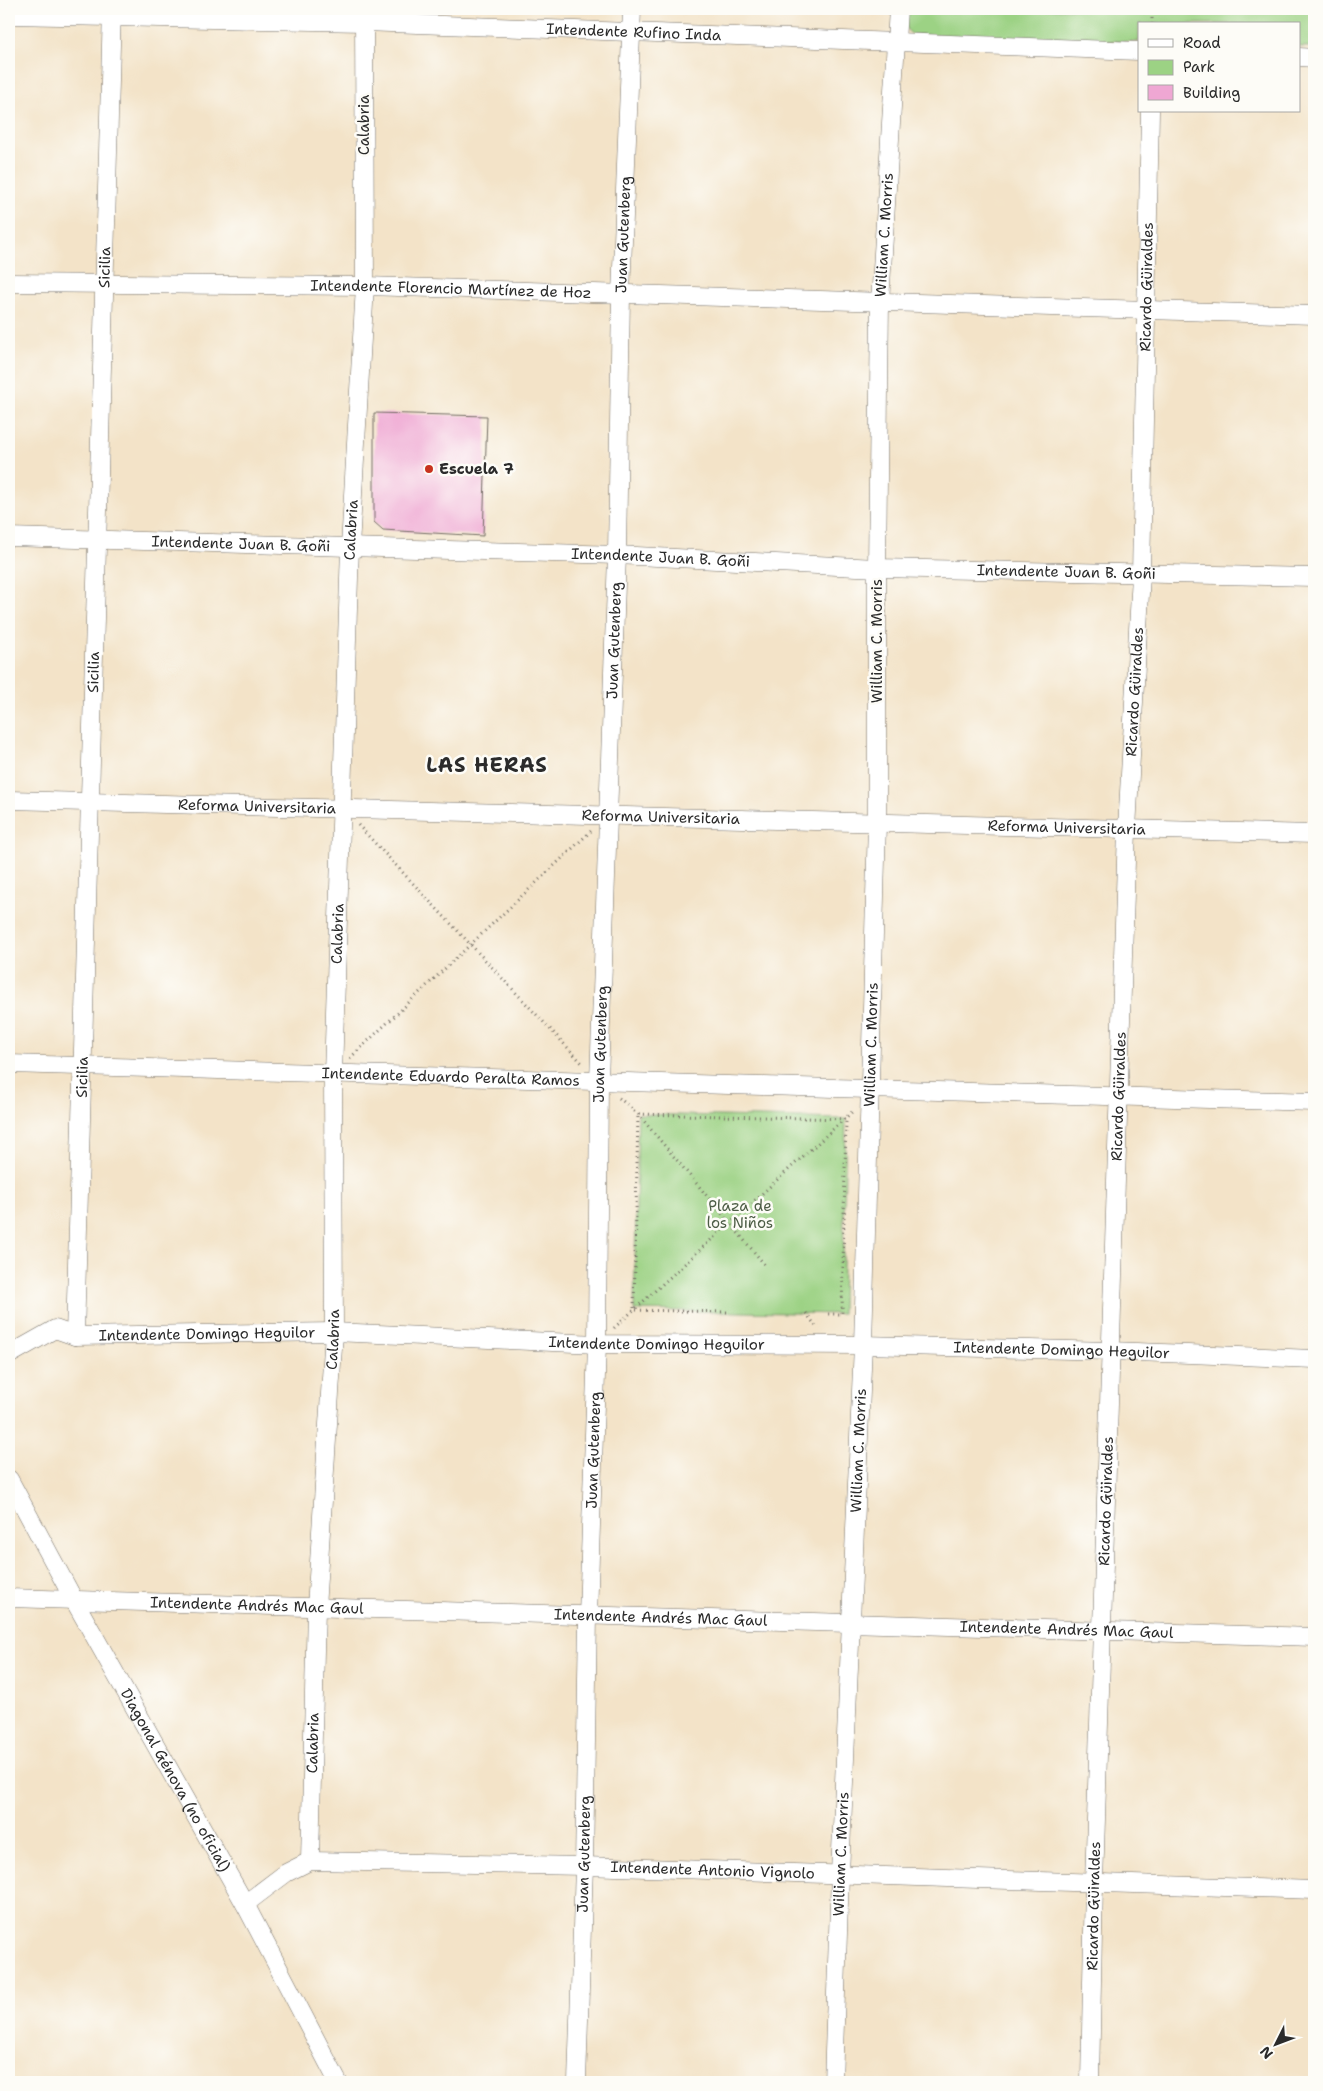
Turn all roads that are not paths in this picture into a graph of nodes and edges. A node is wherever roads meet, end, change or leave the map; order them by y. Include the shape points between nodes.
1 (632, 9) edge
2 (898, 9) edge
3 (112, 13) edge
4 (9, 15) edge
5 (364, 15) edge
6 (631, 32) junction
7 (896, 43) junction
8 (1138, 51) edge
9 (1300, 57) edge
10 (1314, 58) edge
11 (1150, 112) edge
12 (9, 283) edge
13 (105, 284) junction
14 (365, 286) junction
15 (621, 294) junction
16 (880, 302) junction
17 (1146, 310) junction
18 (1314, 315) edge
19 (9, 537) edge
20 (97, 540) junction
21 (350, 547) junction
22 (617, 555) junction
23 (877, 568) junction
24 (1141, 575) junction
25 (1314, 577) edge
26 (9, 800) edge
27 (90, 802) junction
28 (342, 808) junction
29 (608, 816) junction
30 (877, 822) junction
31 (1127, 829) junction
32 (1314, 834) edge
33 (9, 1064) edge
34 (83, 1066) junction
35 (333, 1074) junction
36 (599, 1082) junction
37 (870, 1089) junction
38 (1119, 1096) junction
39 (1314, 1102) edge
40 (334, 1332) junction
41 (75, 1336) junction
42 (597, 1344) junction
43 (863, 1345) junction
44 (1111, 1351) junction
45 (9, 1355) edge
46 (1314, 1360) edge
47 (9, 1479) edge
48 (9, 1598) edge
49 (74, 1600) junction
50 (316, 1608) junction
51 (588, 1616) junction
52 (851, 1624) junction
53 (1102, 1631) junction
54 (1314, 1637) edge
55 (310, 1861) junction
56 (584, 1866) junction
57 (840, 1874) junction
58 (1094, 1883) junction
59 (1314, 1890) edge
60 (245, 1904) junction
61 (338, 2082) edge
62 (577, 2082) edge
63 (833, 2082) edge
64 (1090, 2082) edge

1 - 6 street, Juan Gutenberg
2 - 7 street, William C. Morris
3 - 4 street, Intendente Rufino Inda
3 - 5 street, Intendente Rufino Inda
3 - 13 street, Sicilia
5 - 6 street, Intendente Rufino Inda
5 - 14 street, Calabria
6 - 7 street, Intendente Rufino Inda
6 - 15 street, Juan Gutenberg
7 - 8 street, Intendente Rufino Inda
7 - 16 street, William C. Morris
9 - 10 street
11 - 17 street, Ricardo Güiraldes
12 - 13 street, Intendente Florencio Martínez de Hoz
13 - 14 street, Intendente Florencio Martínez de Hoz
13 - 20 street, Sicilia
14 - 15 street, Intendente Florencio Martínez de Hoz
14 - 21 street, Calabria
15 - 16 street, Intendente Florencio Martínez de Hoz
15 - 22 street, Juan Gutenberg
16 - 17 street, Intendente Florencio Martínez de Hoz
16 - 23 street, William C. Morris
17 - 18 street, Intendente Florencio Martínez de Hoz
17 - 24 street, Ricardo Güiraldes
19 - 20 street, Intendente Juan B. Goñi
20 - 21 street, Intendente Juan B. Goñi
20 - 27 street, Sicilia
21 - 22 street, Intendente Juan B. Goñi
21 - 28 street, Calabria
22 - 23 street, Intendente Juan B. Goñi
22 - 29 street, Juan Gutenberg
23 - 24 street, Intendente Juan B. Goñi
23 - 30 street, William C. Morris
24 - 25 street, Intendente Juan B. Goñi
24 - 31 street, Ricardo Güiraldes
26 - 27 street, Reforma Universitaria
27 - 28 street, Reforma Universitaria
27 - 34 street, Sicilia
28 - 29 street, Reforma Universitaria
28 - 35 street, Calabria
29 - 30 street, Reforma Universitaria
29 - 36 street, Juan Gutenberg
30 - 31 street, Reforma Universitaria
30 - 37 street, William C. Morris
31 - 32 street, Reforma Universitaria
31 - 38 street, Ricardo Güiraldes
33 - 34 street, Intendente Eduardo Peralta Ramos
34 - 35 street, Intendente Eduardo Peralta Ramos
34 - 41 street, Sicilia
35 - 36 street, Intendente Eduardo Peralta Ramos
35 - 40 street, Calabria
36 - 37 street, Intendente Eduardo Peralta Ramos
36 - 42 street, Juan Gutenberg
37 - 38 street, Intendente Eduardo Peralta Ramos
37 - 43 street, William C. Morris
38 - 39 street, Intendente Eduardo Peralta Ramos
38 - 44 street, Ricardo Güiraldes
40 - 41 street, Intendente Domingo Heguilor
40 - 42 street, Intendente Domingo Heguilor
40 - 50 street, Calabria
41 - 45 street, Intendente Domingo Heguilor via 55,1329
42 - 43 street, Intendente Domingo Heguilor
42 - 51 street, Juan Gutenberg
43 - 44 street, Intendente Domingo Heguilor
43 - 52 street, William C. Morris
44 - 46 street, Intendente Domingo Heguilor
44 - 53 street, Ricardo Güiraldes
47 - 49 street, Diagonal Génova (no oficial)
48 - 49 street, Intendente Andrés Mac Gaul
49 - 50 street, Intendente Andrés Mac Gaul
49 - 60 street, Diagonal Génova (no oficial)
50 - 51 street, Intendente Andrés Mac Gaul
50 - 55 street, Calabria
51 - 52 street, Intendente Andrés Mac Gaul
51 - 56 street, Juan Gutenberg
52 - 53 street, Intendente Andrés Mac Gaul
52 - 57 street, William C. Morris
53 - 54 street, Intendente Andrés Mac Gaul
53 - 58 street, Ricardo Güiraldes
55 - 56 street, Intendente Antonio Vignolo
55 - 60 street, Intendente Antonio Vignolo via 286,1873
56 - 57 street, Intendente Antonio Vignolo
56 - 62 street, Juan Gutenberg
57 - 58 street, Intendente Antonio Vignolo
57 - 63 street, William C. Morris
58 - 59 street, Intendente Antonio Vignolo
58 - 64 street, Ricardo Güiraldes
60 - 61 street, Diagonal Génova (no oficial)

